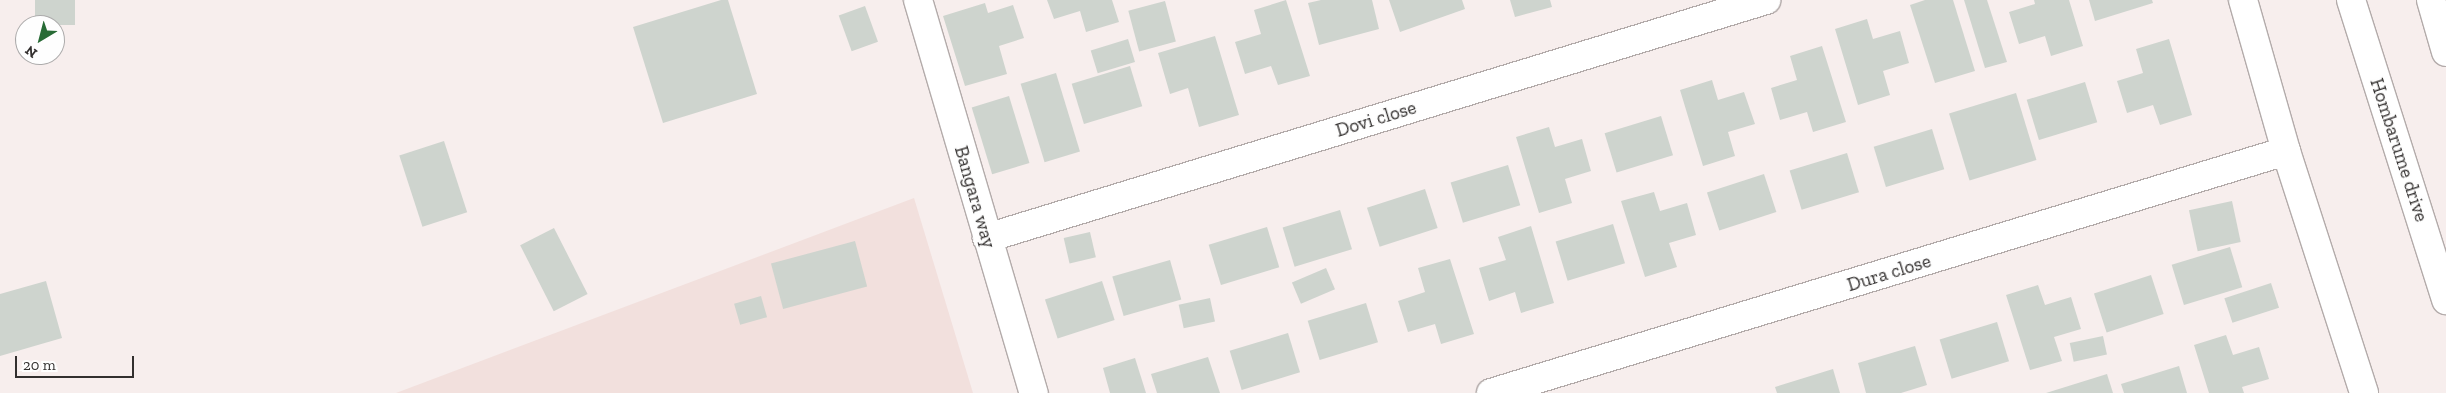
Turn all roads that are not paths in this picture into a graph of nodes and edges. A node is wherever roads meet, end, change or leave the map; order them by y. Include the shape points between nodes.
1 (918, 0) edge
2 (1766, 0) edge
3 (2243, 0) edge
4 (2351, 0) edge
5 (2431, 0) edge
6 (2446, 52) edge
7 (2286, 151) junction
8 (987, 238) junction
9 (2446, 300) edge
10 (1034, 393) edge
11 (1491, 393) edge
12 (2364, 393) edge

1 - 8 street, Bangara way
2 - 8 street, Dovi close
3 - 7 street
4 - 9 street, Hombarume drive
5 - 6 street
7 - 11 street, Dura close
7 - 12 street
8 - 10 street, Bangara way

